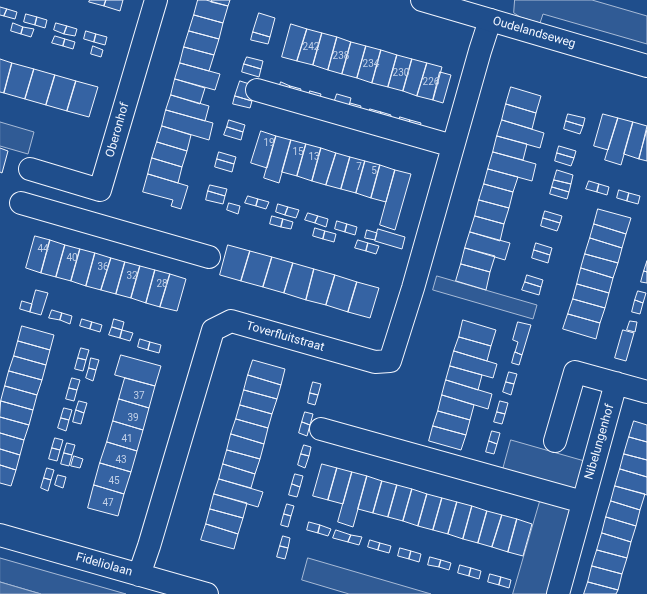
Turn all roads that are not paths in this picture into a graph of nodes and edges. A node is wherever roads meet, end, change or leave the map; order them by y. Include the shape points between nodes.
1 (156, 0) edge
2 (422, 0) edge
3 (490, 20) junction
4 (647, 66) edge
5 (257, 90) dead end
6 (453, 146) junction
7 (30, 169) dead end
8 (21, 203) dead end
9 (210, 257) dead end
10 (616, 383) junction
11 (647, 392) edge
12 (321, 429) dead end
13 (555, 442) dead end
14 (583, 502) junction
15 (0, 535) edge
16 (139, 575) junction
17 (207, 594) edge
18 (558, 594) edge

1 - 7 street, Oberonhof via 100,190
2 - 3 street, Oudelandseweg
3 - 4 street, Oudelandseweg
3 - 6 street, Toverfluitstraat
5 - 6 street
6 - 16 street, Toverfluitstraat via 390,361 374,362 231,321 213,330
8 - 9 street
10 - 11 street
10 - 13 street via 575,372
10 - 14 street, Nibelungenhof
12 - 14 street
14 - 18 street, Nibelungenhof
15 - 16 street, Fideliolaan
16 - 17 street, Fideliolaan

